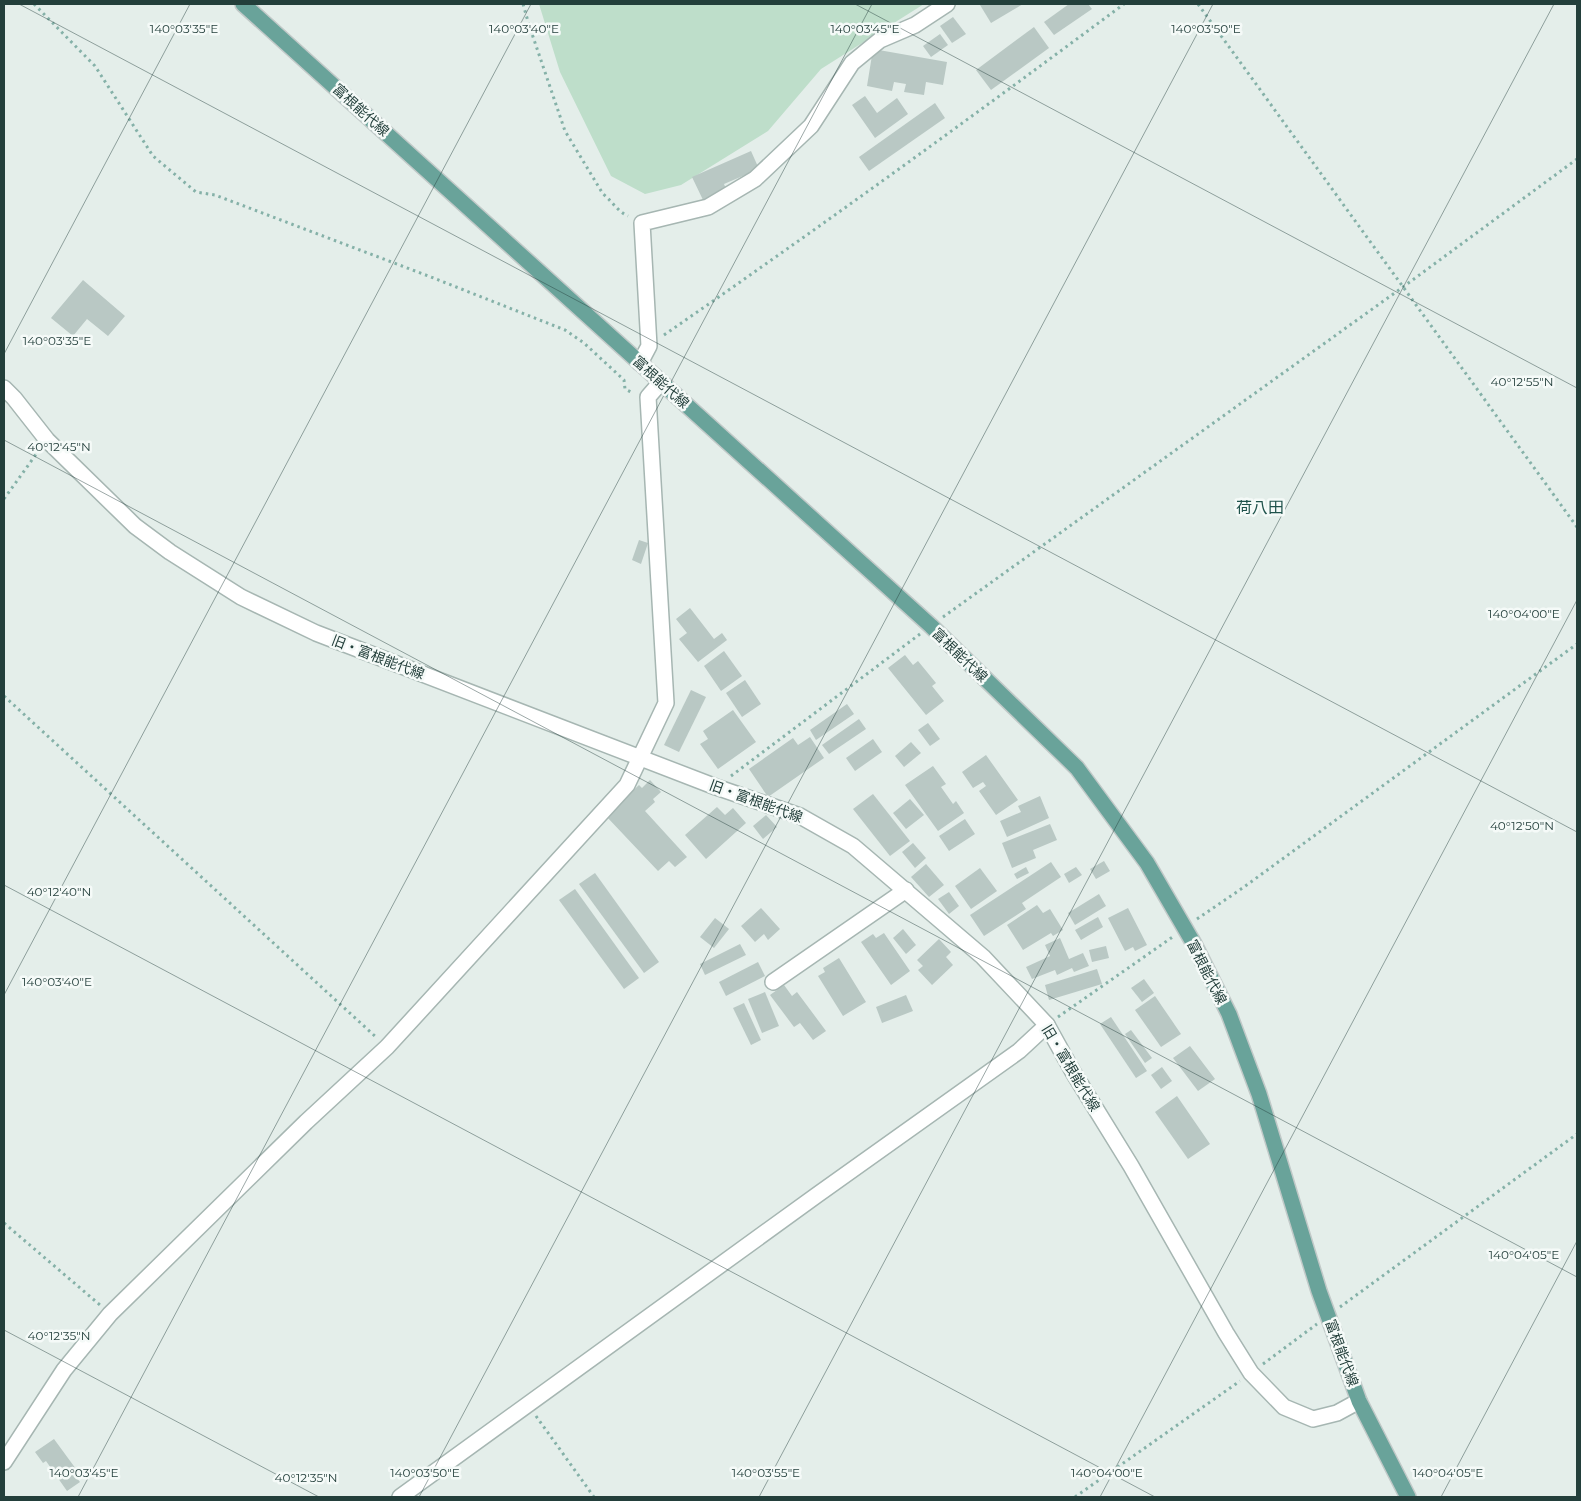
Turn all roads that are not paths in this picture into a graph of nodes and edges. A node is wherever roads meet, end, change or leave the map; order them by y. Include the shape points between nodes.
1 (243, 4) edge
2 (947, 4) edge
3 (640, 363) junction
4 (660, 382) junction
5 (4, 388) edge
6 (640, 757) junction
7 (906, 890) junction
8 (773, 982) dead end
9 (1047, 1025) junction
10 (1359, 1401) junction
11 (4, 1462) edge
12 (400, 1497) edge
13 (1408, 1497) edge

1 - 3 main road, 富根能代線
2 - 3 street via 915,25 880,40 852,63 811,126 755,179 708,207 642,223 649,346
3 - 4 main road, 富根能代線
4 - 6 street via 648,397 666,703
4 - 10 main road, 富根能代線 via 931,626 1077,768 1147,863 1194,944 1229,1014 1259,1094 1319,1291
5 - 6 street, 旧・富根能代線 via 47,440 135,526 241,597 316,633
6 - 7 street, 旧・富根能代線 via 800,816 853,846
6 - 11 street via 627,785 387,1046 110,1314 64,1370
7 - 8 street
7 - 9 street, 旧・富根能代線 via 983,957
9 - 10 street, 旧・富根能代線 via 1251,1373 1284,1407 1313,1419 1337,1413
9 - 12 street via 1019,1051
10 - 13 main road, 富根能代線

